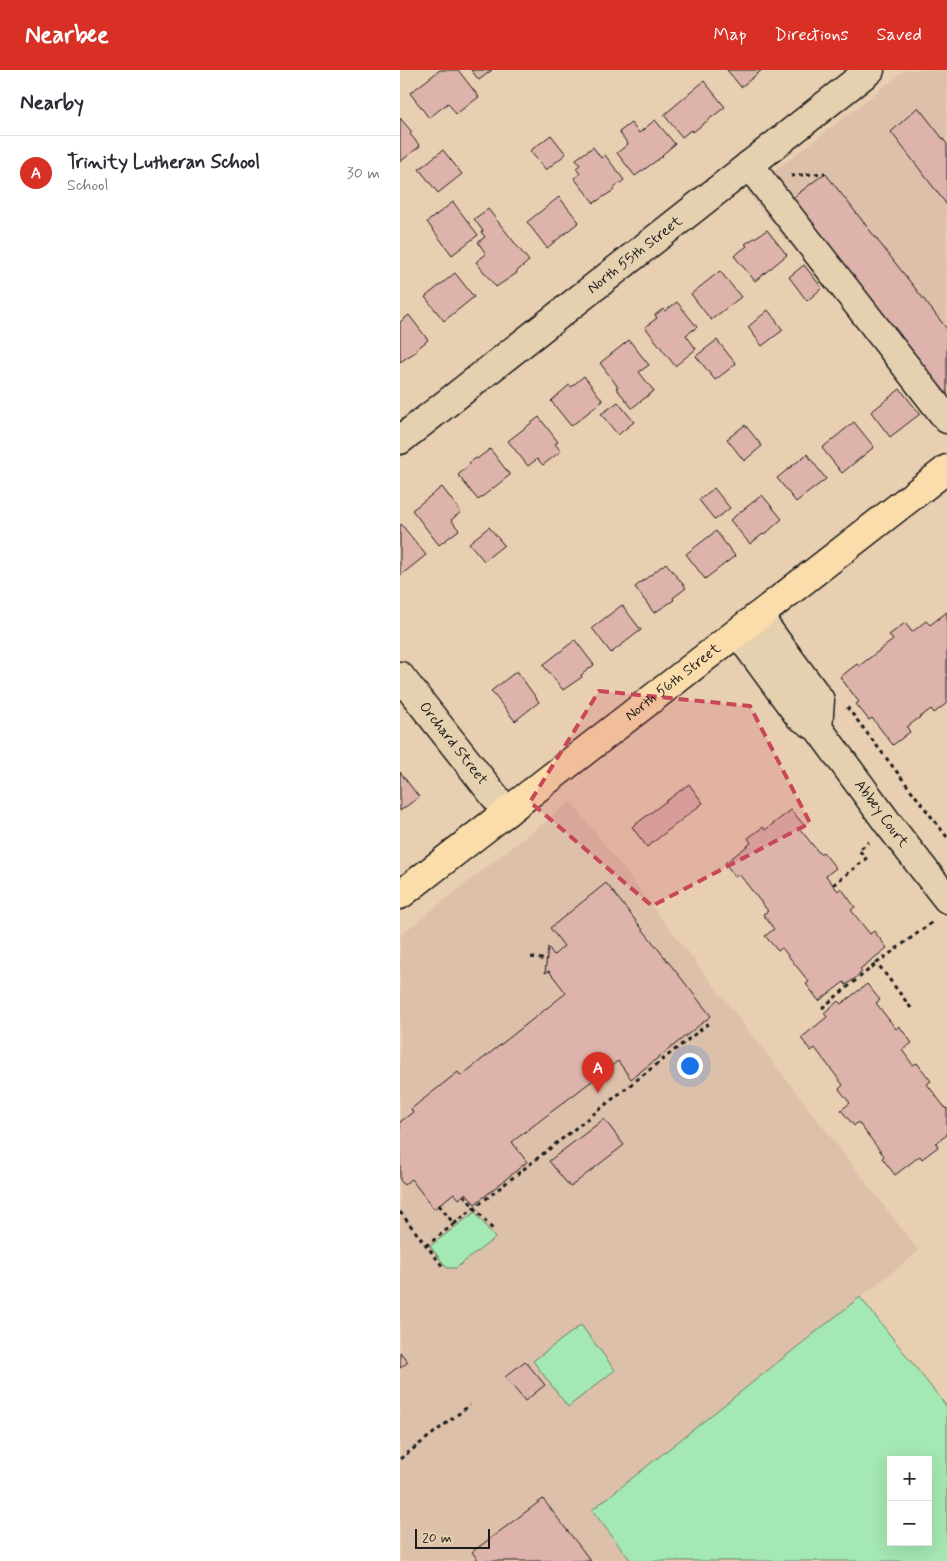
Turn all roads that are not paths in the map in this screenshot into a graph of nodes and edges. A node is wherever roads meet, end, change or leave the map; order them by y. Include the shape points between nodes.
1 (870, 70) edge
2 (749, 165) junction
3 (947, 419) edge
4 (400, 440) edge
5 (947, 469) edge
6 (748, 625) junction
7 (400, 676) edge
8 (507, 812) junction
9 (400, 895) edge
10 (943, 908) edge

1 - 2 street, North 55th Street
2 - 3 street
2 - 4 street, North 55th Street
5 - 6 main road, North 56th Street
6 - 8 main road, North 56th Street
6 - 10 street, Abbey Court via 799,716 818,728 890,826
7 - 8 street, Orchard Street
8 - 9 main road, North 56th Street

